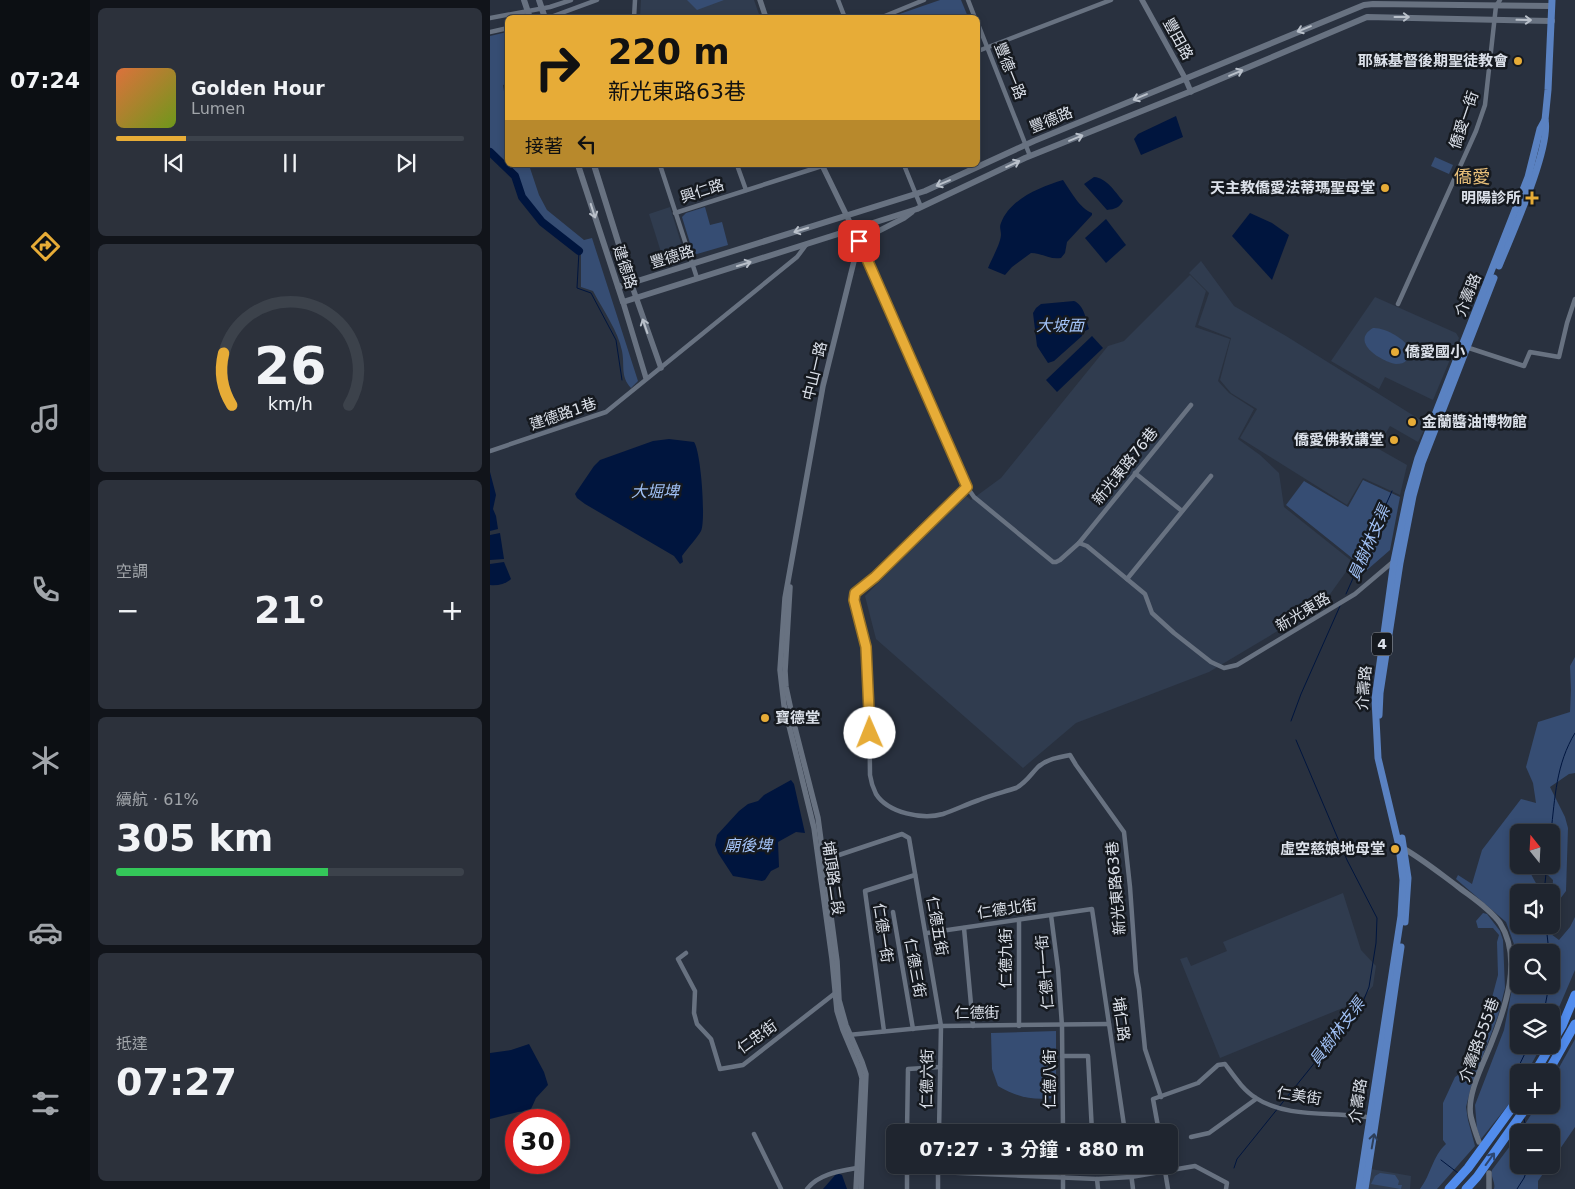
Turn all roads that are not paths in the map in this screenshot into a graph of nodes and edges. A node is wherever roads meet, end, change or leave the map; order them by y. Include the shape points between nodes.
1 (524, 0) edge
2 (539, 0) edge
3 (571, 0) edge
4 (597, 0) edge
5 (635, 0) edge
6 (760, 0) edge
7 (838, 0) edge
8 (924, 0) edge
9 (968, 0) edge
10 (1111, 0) edge
11 (1142, 0) edge
12 (1498, 3) edge
13 (1552, 3) edge
14 (542, 8) junction
15 (528, 10) junction
16 (529, 15) edge
17 (545, 15) edge
18 (554, 15) edge
19 (634, 15) edge
20 (765, 15) edge
21 (844, 15) edge
22 (887, 15) edge
23 (974, 15) edge
24 (490, 18) edge
25 (1495, 19) junction
26 (1552, 20) junction
27 (505, 29) edge
28 (980, 29) edge
29 (490, 32) edge
30 (987, 48) junction
31 (980, 51) edge
32 (1185, 78) junction
33 (1190, 92) junction
34 (1026, 144) junction
35 (1030, 156) junction
36 (980, 166) edge
37 (579, 167) edge
38 (595, 167) edge
39 (661, 167) edge
40 (738, 167) edge
41 (816, 167) edge
42 (823, 167) edge
43 (905, 167) edge
44 (977, 167) edge
45 (746, 190) junction
46 (916, 194) junction
47 (919, 208) junction
48 (675, 213) junction
49 (847, 216) junction
50 (854, 230) junction
51 (859, 241) junction
52 (806, 245) junction
53 (692, 264) junction
54 (697, 278) junction
55 (632, 283) junction
56 (618, 287) junction
57 (636, 298) junction
58 (1575, 299) edge
59 (623, 302) junction
60 (1398, 304) dead end
61 (1465, 346) junction
62 (661, 368) junction
63 (646, 378) junction
64 (1191, 405) dead end
65 (490, 452) edge
66 (1135, 473) junction
67 (1211, 476) dead end
68 (967, 487) junction
69 (1182, 512) junction
70 (797, 536) joint
71 (1079, 543) junction
72 (1397, 562) junction
73 (1127, 579) junction
74 (1402, 847) junction
75 (821, 861) junction
76 (915, 875) junction
77 (1092, 909) joint
78 (893, 912) dead end
79 (1051, 915) junction
80 (1019, 920) junction
81 (964, 928) junction
82 (927, 933) junction
83 (686, 952) dead end
84 (837, 994) junction
85 (1575, 995) edge
86 (1109, 1024) junction
87 (1575, 1024) edge
88 (941, 1026) junction
89 (973, 1026) junction
90 (1019, 1026) junction
91 (1062, 1026) junction
92 (914, 1029) junction
93 (1560, 1029) edge
94 (884, 1031) junction
95 (848, 1035) junction
96 (1062, 1056) junction
97 (1552, 1064) edge
98 (940, 1066) junction
99 (1161, 1097) junction
100 (1256, 1099) junction
101 (1510, 1111) edge
102 (1522, 1114) edge
103 (1369, 1117) junction
104 (1377, 1119) junction
105 (907, 1124) edge
106 (939, 1124) edge
107 (1063, 1124) edge
108 (1092, 1124) edge
109 (1124, 1124) edge
110 (1158, 1124) edge
111 (754, 1134) dead end
112 (1191, 1137) dead end
113 (1479, 1142) dead end
114 (1178, 1167) edge
115 (857, 1168) junction
116 (1489, 1173) dead end
117 (907, 1174) edge
118 (938, 1174) edge
119 (988, 1174) edge
120 (1131, 1174) edge
121 (1142, 1174) edge
122 (1166, 1174) edge
123 (1063, 1177) junction
124 (1131, 1177) junction
125 (1097, 1179) junction
126 (1468, 1186) edge
127 (782, 1189) edge
128 (807, 1189) edge
129 (856, 1189) edge
130 (861, 1189) edge
131 (907, 1189) edge
132 (938, 1189) edge
133 (1063, 1189) edge
134 (1098, 1189) edge
135 (1133, 1189) edge
136 (1168, 1189) edge
137 (1226, 1189) edge
138 (1359, 1189) edge
139 (1365, 1189) edge
140 (1450, 1189) edge
141 (1488, 1189) edge

1 - 15 main road
2 - 14 main road
3 - 14 street
4 - 18 street
5 - 19 street
6 - 20 street
7 - 21 street
8 - 22 street
9 - 23 street
10 - 30 street
11 - 32 street, 豐田路
12 - 13 main road, 豐德路
12 - 25 street
12 -> 32 main road, 豐德路 via 1364,5
13 - 26 main road, 4
14 - 15 street
14 - 17 main road
15 - 16 main road
15 - 24 street
25 -> 26 main road, 豐德路
33 -> 25 main road, 豐德路 via 1367,17
25 - 60 street, 僑愛一街 via 1490,76 1482,114
26 - 61 main road, 介壽路 / 4 via 1545,120 1528,177
27 - 29 street
28 - 30 street, 豐德一路
30 - 31 street
30 - 34 street, 豐德一路
32 - 33 street, 豐田路
32 -> 34 main road, 豐德路
35 -> 33 main road, 豐德路
34 - 35 street, 豐德一路
34 -> 36 main road, 豐德路
47 -> 35 main road, 豐德路
37 -> 56 main road, 建德路
38 - 55 main road, 建德路
39 - 48 street
40 - 45 street
41 - 45 street, 興仁路
42 - 49 street
43 - 46 street
44 -> 46 main road, 豐德路
45 - 48 street, 興仁路
46 - 47 street
46 - 49 main road, 豐德路
47 - 50 main road, 豐德路
47 - 51 street
48 - 53 street
49 - 50 street
49 -> 53 main road, 豐德路
50 - 51 street
50 - 52 main road, 豐德路
51 - 68 street
51 - 70 street, 中山一路 via 823,386
54 -> 52 main road, 豐德路
52 - 62 street, 建德路1巷 via 797,257
53 - 54 street
53 - 55 main road, 豐德路
54 - 57 main road, 豐德路
55 - 56 street, 豐德路
55 - 57 street, 建德路
56 - 59 main road, 建德路
57 - 59 main road, 豐德路
62 -> 57 street, 建德路
58 - 61 street via 1559,357 1530,352 1524,366
59 - 63 street, 建德路
61 - 72 main road, 介壽路 / 4 via 1418,458 1408,492
62 - 63 street, 建德路1巷
63 - 65 street, 建德路1巷 via 600,416
64 - 66 street, 新光東路76巷
66 - 69 street
66 - 71 street, 新光東路76巷
67 - 69 street
68 - 71 street, 新光東路76巷 via 974,497 1053,562 1060,560
68 - 99 street, 新光東路63巷 via 855,593 866,647 872,784 883,801 898,809 917,815 941,814 1017,787 1039,766 1070,755 1124,832 1145,1049
69 - 73 street
70 - 75 street, 埔頂路二段 via 791,569 786,687 818,818
71 - 73 street
72 - 73 street, 新光東路 via 1355,594 1237,665 1224,668 1211,662 1152,613 1145,594
72 - 74 main road, 介壽路 / 4 via 1375,699 1378,758
74 - 103 main road, 介壽路 / 4 via 1401,916
74 - 104 main road, 介壽路 / 4 via 1408,878 1407,906
74 - 113 street, 介壽路555巷 via 1484,907 1499,922 1508,944 1510,970 1505,1010 1471,1098 1470,1115
75 - 76 street, 仁德五街 via 902,834 909,838
75 - 84 street, 埔頂路二段 via 836,961
76 - 82 street, 仁德五街
76 - 94 street, 仁德一街 via 865,891
77 - 79 street, 仁德北街
77 - 86 street, 埔仁路
78 - 92 street, 仁德三街
79 - 80 street, 仁德北街
79 - 91 street, 仁德十一街
80 - 81 street, 仁德北街
80 - 90 street, 仁德九街
81 - 82 street, 仁德北街
81 - 89 street
82 - 88 street, 仁德五街
83 - 84 street, 仁忠街 via 678,959 695,991 697,1024 711,1039 720,1069 743,1065
84 - 95 street, 埔頂路二段
85 - 93 highway
86 - 91 street, 仁德街
86 - 109 street, 埔仁路
87 - 97 highway
88 - 89 street, 仁德街
88 - 92 street, 仁德街
88 - 98 street, 仁德六街
89 - 90 street, 仁德街
90 - 91 street, 仁德街
91 - 96 street, 仁德八街
92 - 94 street, 仁德街
94 - 95 street, 仁德街
95 - 115 street, 埔頂路二段 via 862,1078
95 - 130 street, 埔頂路二段 via 866,1074
96 - 107 street, 仁德八街
96 - 108 street via 1088,1056
98 - 105 street via 908,1069
98 - 106 street, 仁德六街
99 - 100 street, 仁美街 via 1198,1083 1218,1065 1225,1064
99 - 110 street, 仁美街 via 1153,1099
100 - 103 street, 仁美街 via 1277,1108
100 - 112 street via 1208,1133
101 - 140 highway
126 -> 102 highway
103 - 104 street, 仁美街
103 - 138 main road, 介壽路 / 4
139 -> 104 main road, 介壽路 / 4
111 - 127 street
114 - 137 street via 1195,1166 1227,1183
115 - 128 street via 821,1178
115 - 129 street, 埔頂路二段
116 - 141 street
117 - 131 street
118 - 132 street
119 - 123 street
120 - 124 street
121 - 124 street
122 - 136 street
123 - 125 street
123 - 133 street
124 - 125 street
124 - 135 street
125 - 134 street

